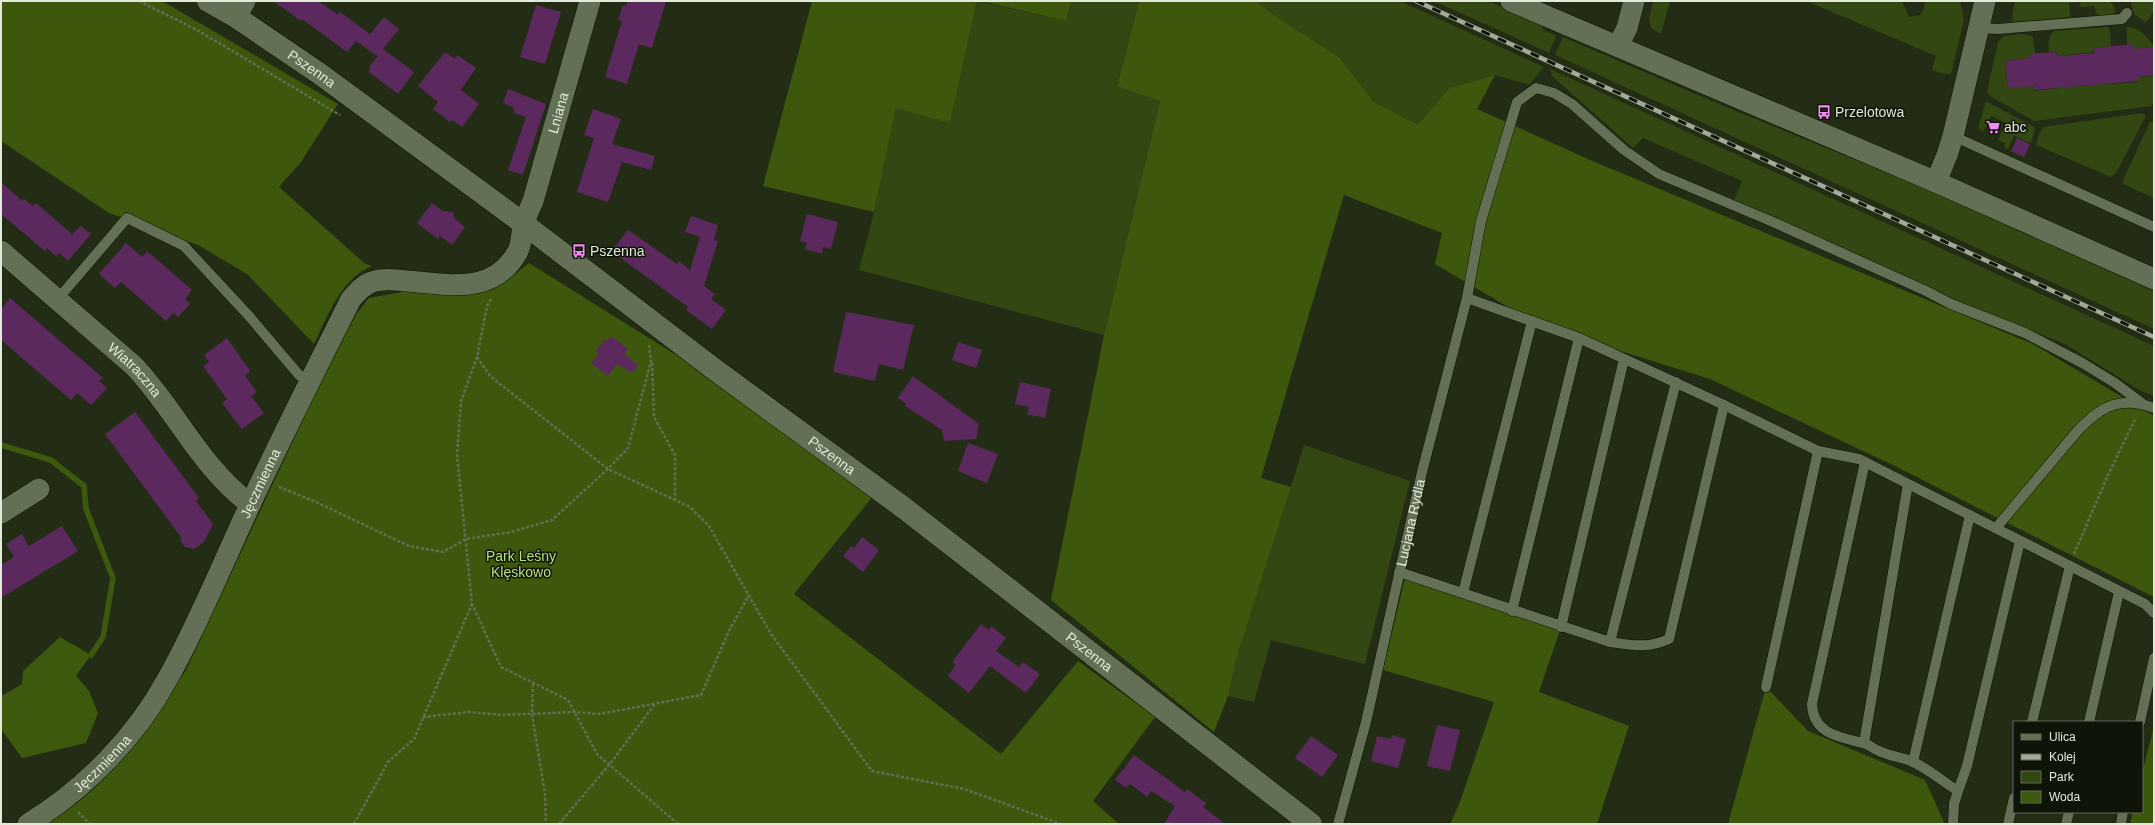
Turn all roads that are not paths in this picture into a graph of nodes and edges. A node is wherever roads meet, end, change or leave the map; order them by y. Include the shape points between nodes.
1 (208, 1) edge
2 (590, 1) edge
3 (1511, 1) edge
4 (1634, 1) edge
5 (1985, 1) edge
6 (241, 9) edge
7 (2127, 13) dead end
8 (1978, 28) junction
9 (1618, 46) junction
10 (1953, 136) junction
11 (1936, 182) junction
12 (524, 224) junction
13 (2154, 227) edge
14 (1, 251) edge
15 (2154, 279) edge
16 (1467, 298) junction
17 (57, 300) junction
18 (1532, 322) junction
19 (1578, 338) junction
20 (1624, 359) junction
21 (310, 381) junction
22 (1676, 382) junction
23 (2143, 404) junction
24 (1724, 405) junction
25 (2154, 408) edge
26 (1818, 451) junction
27 (1865, 462) junction
28 (1908, 484) junction
29 (39, 489) dead end
30 (250, 504) junction
31 (1, 513) edge
32 (1970, 515) junction
33 (1996, 528) junction
34 (2020, 541) junction
35 (2070, 566) junction
36 (1400, 572) junction
37 (2119, 592) junction
38 (1463, 593) junction
39 (1512, 610) junction
40 (2154, 613) edge
41 (1560, 627) junction
42 (1610, 642) junction
43 (2154, 658) edge
44 (1766, 686) dead end
45 (2032, 721) edge
46 (2089, 721) edge
47 (2140, 721) edge
48 (1864, 743) junction
49 (1913, 762) junction
50 (1958, 791) junction
51 (2013, 802) edge
52 (2069, 813) edge
53 (2123, 813) edge
54 (28, 824) edge
55 (1311, 824) edge
56 (1338, 824) edge
57 (1953, 824) edge
58 (2008, 824) edge
59 (2066, 824) edge
60 (2121, 824) edge

1 - 6 street, Pszenna
2 - 12 street, Lniana via 533,201
3 - 9 street
4 - 9 street via 1627,28
5 - 8 street
6 - 12 street, Pszenna via 320,74
7 - 8 lane via 2122,19 1998,29
8 - 10 street
9 - 11 street
10 - 11 street
10 - 13 lane
11 - 15 street
12 - 21 street, Jęczmienna via 518,250 496,276 474,284 387,280 372,282 361,289 351,299
12 - 55 street, Pszenna via 784,421 904,508
14 - 17 street, Wiatraczna
16 - 18 lane
16 - 23 lane, Lucjana Rydla via 1482,221 1517,102 1536,88 1554,93 1572,104 1624,150 1659,174 1773,222 1951,304 2025,333 2084,364
16 - 36 lane, Lucjana Rydla via 1422,472
17 - 21 lane via 127,218 184,246 299,375
17 - 30 street, Wiatraczna via 149,381 220,477
18 - 19 lane
18 - 38 lane
19 - 20 lane
19 - 39 lane
20 - 22 lane
20 - 41 lane
21 - 30 street, Jęczmienna
22 - 24 lane
22 - 42 lane
23 - 25 lane
23 - 33 lane via 2124,403 2099,411 2074,434
24 - 26 lane
24 - 42 lane via 1669,639 1655,645 1637,646
26 - 27 lane
26 - 44 lane
27 - 28 lane
27 - 48 lane via 1812,704 1812,715 1827,732 1846,740
28 - 32 lane
28 - 48 lane
29 - 31 street
30 - 54 street, Jęczmienna via 193,629 168,679 151,705 127,737 86,780
32 - 33 lane
32 - 49 lane
33 - 34 lane
34 - 35 lane
34 - 50 lane via 1967,766
35 - 37 lane
35 - 45 lane
36 - 38 lane
36 - 56 lane, Lucjana Rydla via 1368,714
37 - 40 lane via 2145,604
37 - 46 lane
38 - 39 lane
39 - 41 lane
41 - 42 lane
43 - 47 lane
48 - 49 lane via 1879,752
49 - 50 lane
50 - 57 lane via 1954,804
51 - 58 lane
52 - 59 lane
53 - 60 lane

